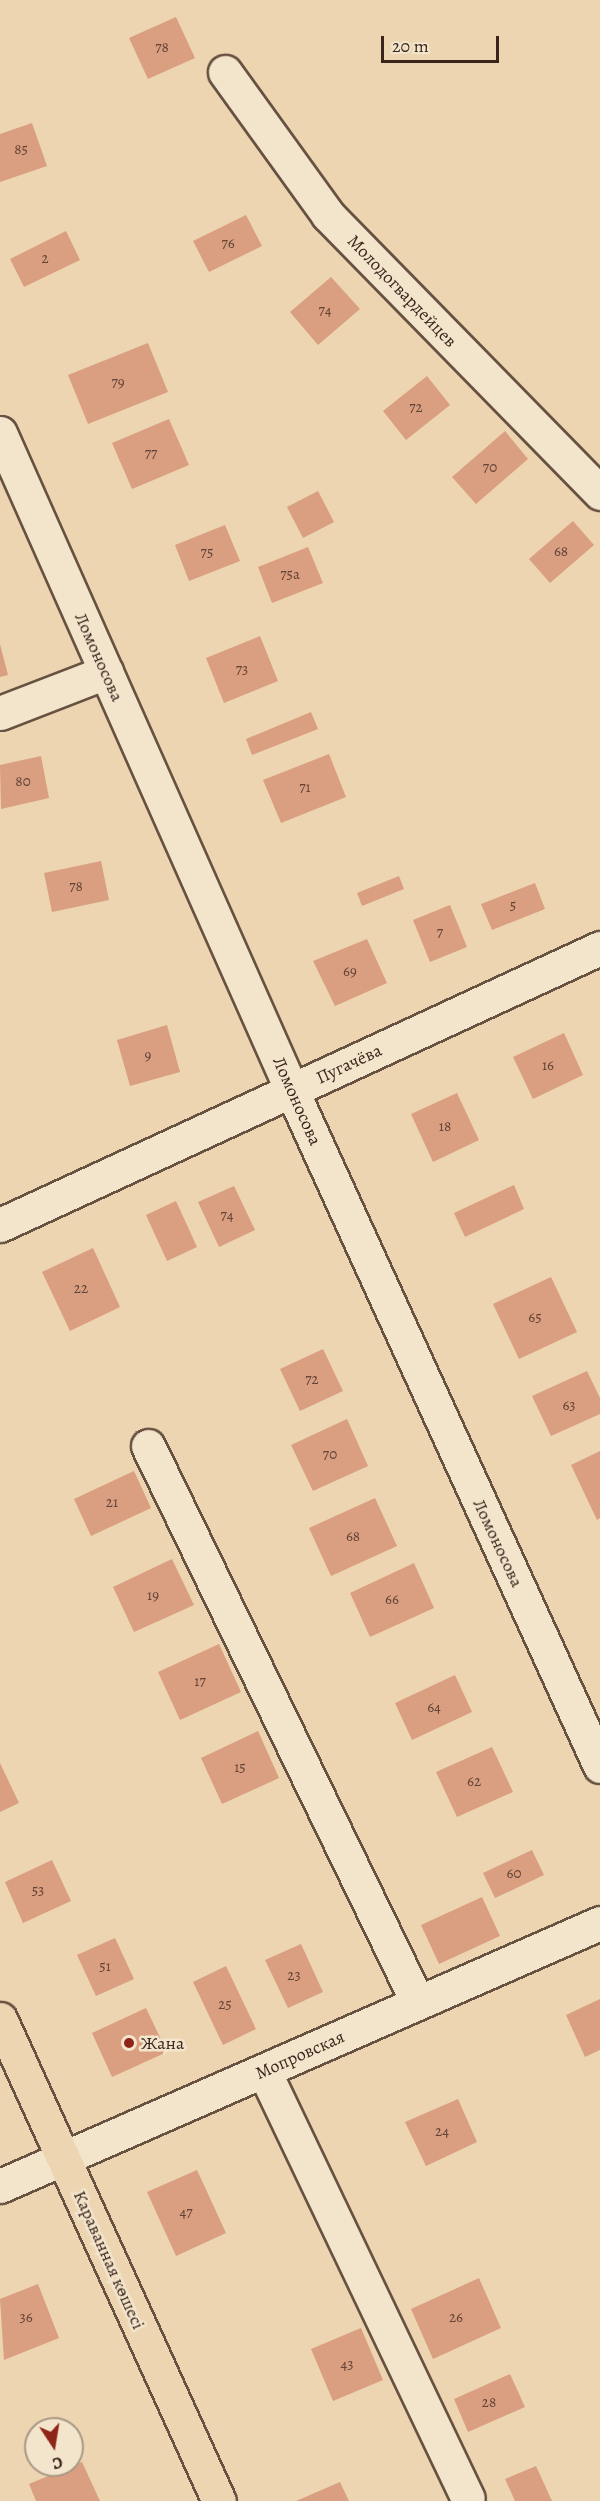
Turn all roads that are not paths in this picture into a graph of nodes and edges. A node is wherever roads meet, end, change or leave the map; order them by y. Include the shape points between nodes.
1 (225, 72) dead end
2 (0, 433) edge
3 (600, 494) edge
4 (106, 672) junction
5 (0, 713) edge
6 (600, 948) edge
7 (292, 1090) junction
8 (0, 1225) edge
9 (148, 1446) dead end
10 (600, 1766) edge
11 (600, 1923) edge
12 (418, 2003) junction
13 (0, 2019) edge
14 (264, 2071) junction
15 (63, 2160) junction
16 (0, 2186) edge
17 (468, 2498) dead end
18 (219, 2501) edge

1 - 3 street, Молодогвардейцев via 328,215
2 - 4 street, Ломоносова
4 - 5 street
4 - 7 street, Ломоносова
6 - 7 street, Пугачёва
7 - 8 street, Пугачёва
7 - 10 street, Ломоносова
9 - 12 street
11 - 12 street, Мопровская
12 - 14 street, Мопровская
13 - 15 main road, Караванная көшесі
14 - 15 street, Мопровская
14 - 17 street
15 - 16 street, Мопровская
15 - 18 main road, Караванная көшесі

